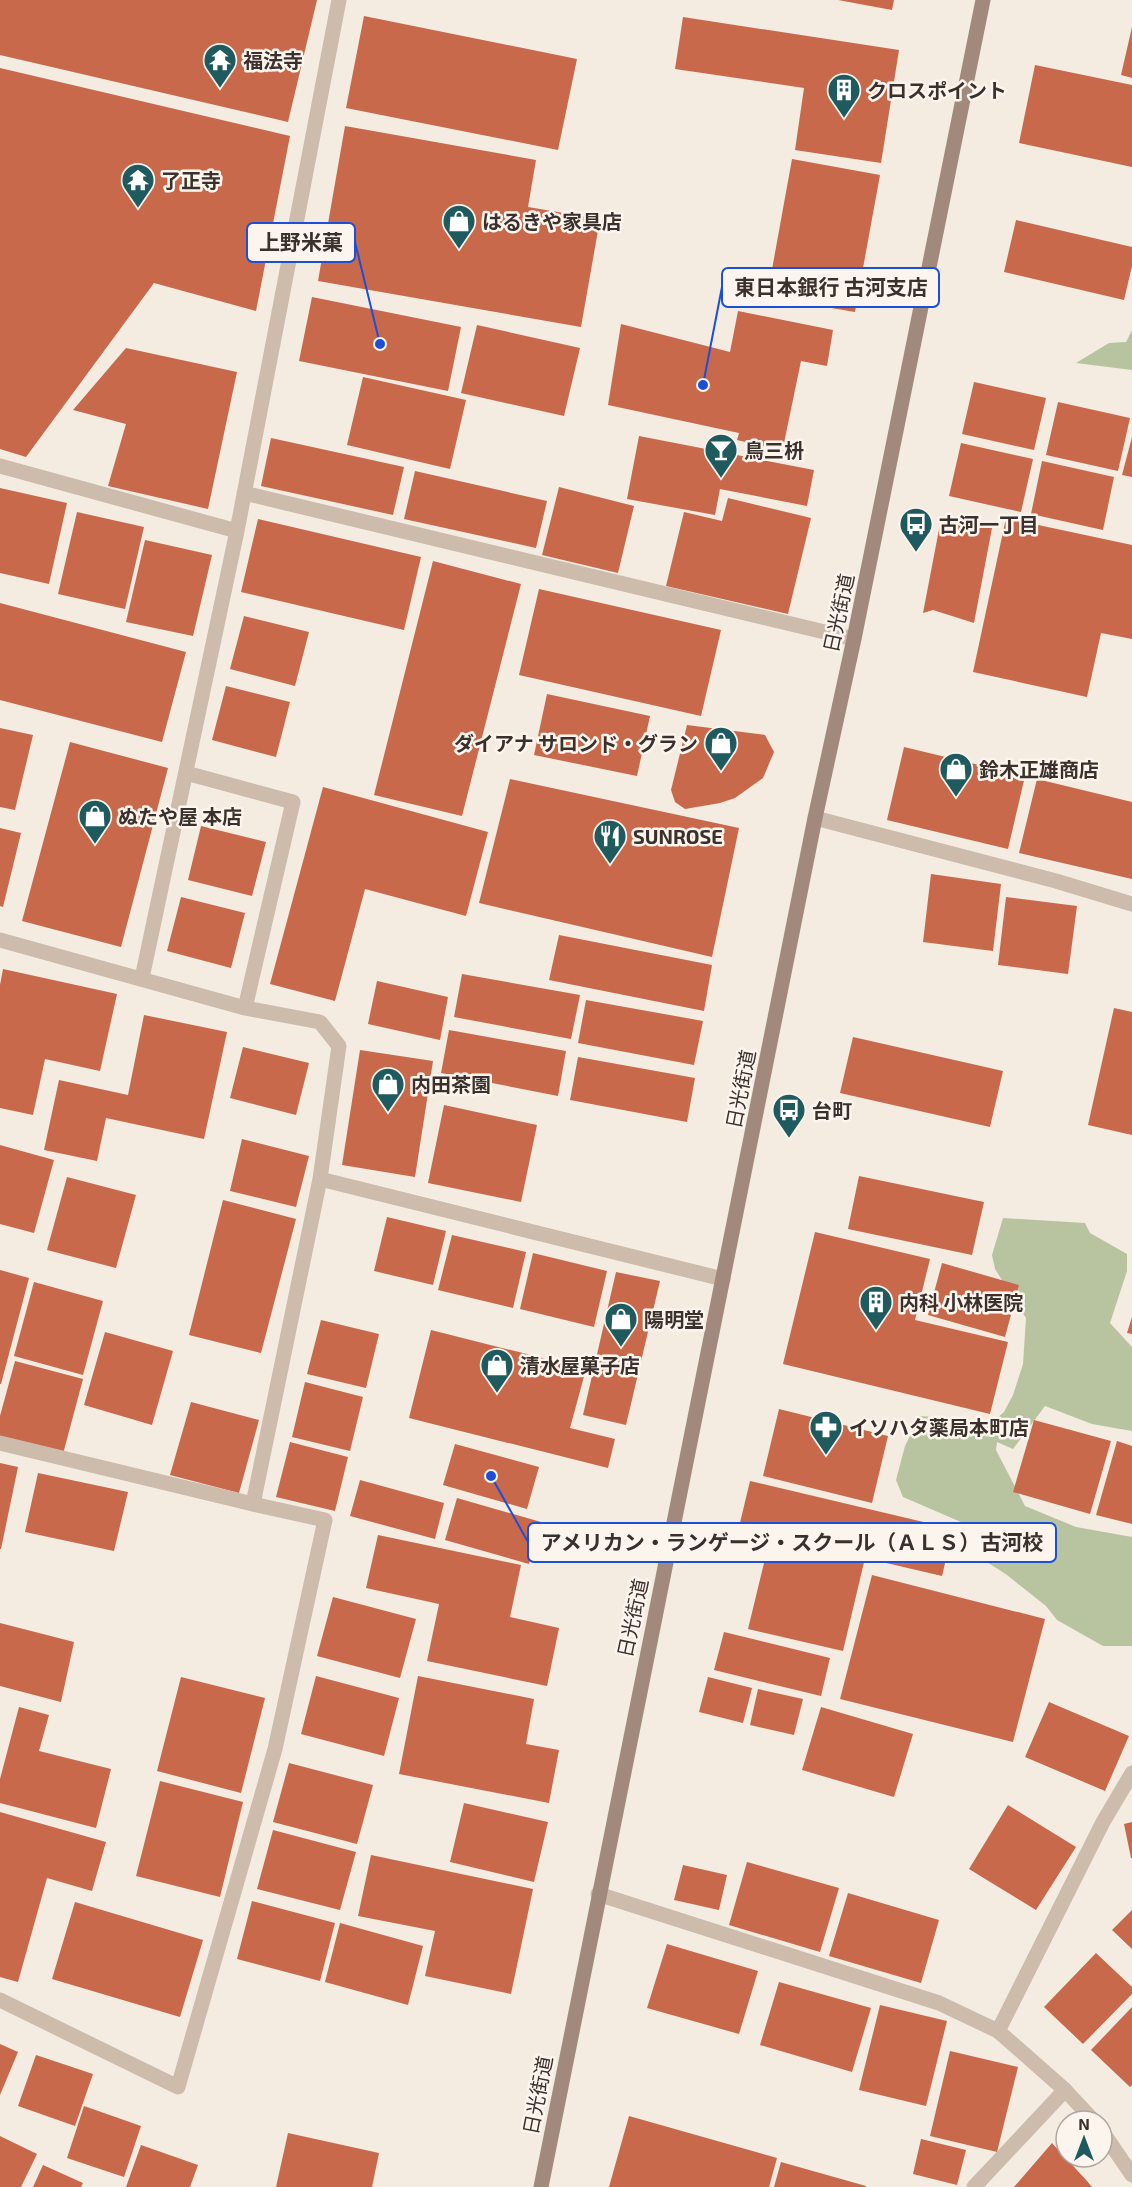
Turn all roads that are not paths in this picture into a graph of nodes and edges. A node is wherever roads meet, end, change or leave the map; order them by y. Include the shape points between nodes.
1 (339, 0) edge
2 (983, 0) edge
3 (0, 466) edge
4 (244, 493) junction
5 (237, 531) junction
6 (855, 639) junction
7 (186, 773) junction
8 (815, 818) junction
9 (1132, 904) edge
10 (0, 940) edge
11 (142, 978) junction
12 (245, 1008) junction
13 (320, 1179) junction
14 (723, 1279) junction
15 (0, 1443) edge
16 (253, 1504) junction
17 (1132, 1773) edge
18 (598, 1894) junction
19 (0, 2000) edge
20 (998, 2031) junction
21 (1065, 2090) junction
22 (1083, 2109) edge
23 (1114, 2149) edge
24 (1132, 2175) edge
25 (541, 2187) edge
26 (974, 2187) edge

1 - 4 street
2 - 6 main road, 日光街道
3 - 5 street
4 - 5 street
4 - 6 street
5 - 7 street
6 - 8 main road, 日光街道
7 - 11 street
7 - 12 street via 292,802
8 - 9 street via 1056,880
8 - 14 main road, 日光街道
10 - 11 street
11 - 12 street
12 - 13 street via 320,1022 339,1046
13 - 14 street
13 - 16 street
14 - 18 main road, 日光街道
15 - 16 street
16 - 19 street via 325,1520 274,1749 178,2087
17 - 20 street via 1103,1822
18 - 20 street via 939,2003
18 - 25 main road, 日光街道
20 - 21 street
21 - 22 street
21 - 26 street
23 - 24 street

